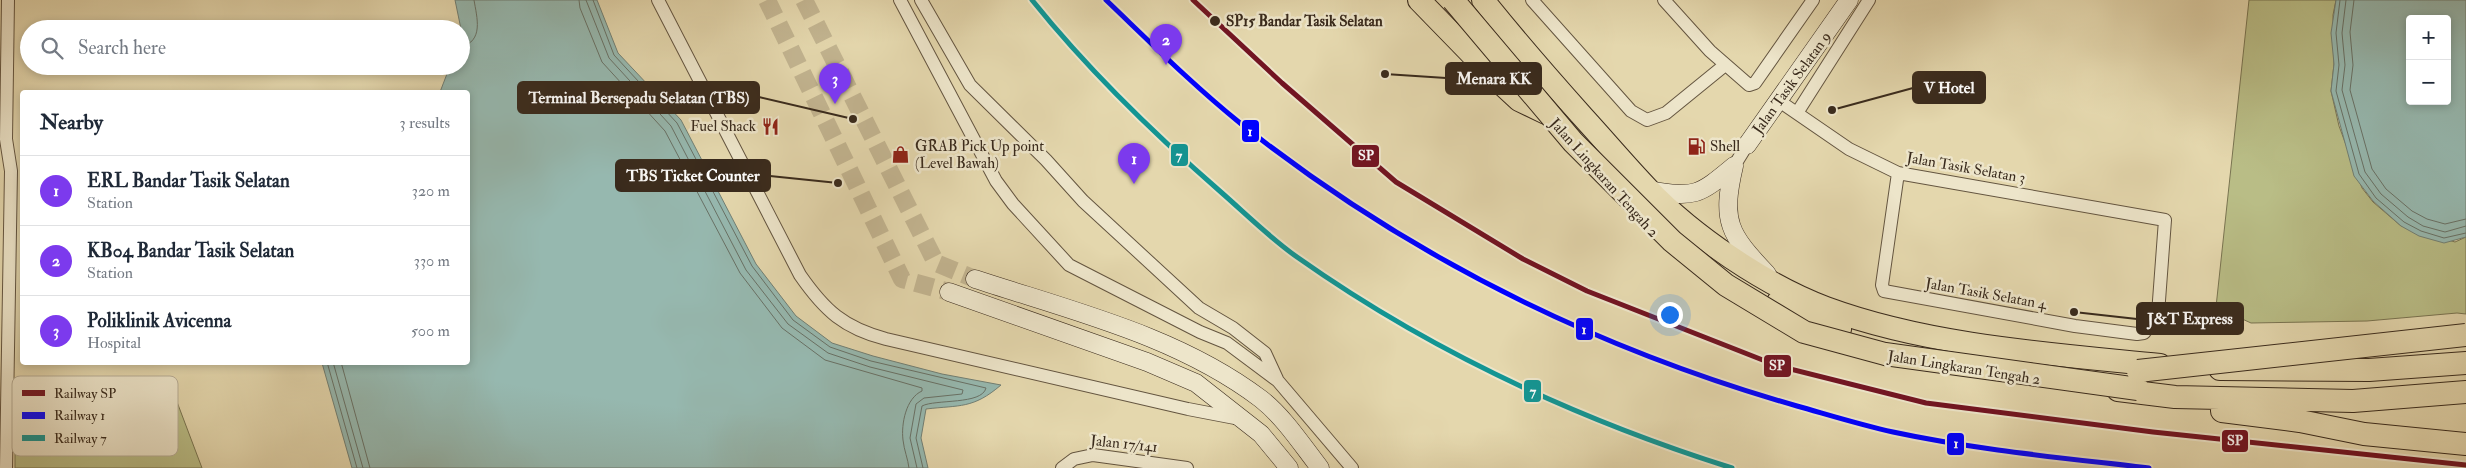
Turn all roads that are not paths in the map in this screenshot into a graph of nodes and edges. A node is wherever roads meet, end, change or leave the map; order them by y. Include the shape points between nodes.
1 (8, 0) edge
2 (658, 0) edge
3 (900, 0) edge
4 (921, 0) edge
5 (1419, 0) edge
6 (1452, 0) edge
7 (1532, 0) edge
8 (1664, 0) edge
9 (1849, 0) edge
10 (1869, 0) edge
11 (1485, 2) edge
12 (1809, 2) edge
13 (1725, 65) junction
14 (1779, 101) junction
15 (1546, 113) junction
16 (1797, 113) junction
17 (1747, 145) joint
18 (1734, 166) junction
19 (1898, 173) junction
20 (1649, 190) junction
21 (2165, 220) joint
22 (975, 279) tunnel mouth
23 (1779, 287) junction
24 (949, 292) tunnel mouth
25 (2466, 335) edge
26 (2466, 363) edge
27 (2466, 377) edge
28 (1278, 381) junction
29 (2466, 392) edge
30 (2175, 397) junction
31 (1245, 420) junction
32 (2466, 444) edge
33 (1122, 463) edge
34 (6, 468) edge
35 (1062, 468) edge
36 (1187, 468) edge
37 (1289, 468) edge
38 (1320, 468) edge
39 (1352, 468) edge

1 - 34 street via 6,139 11,171
2 - 31 street via 800,275 819,302 838,318 878,337
3 - 28 street via 996,181 1069,265 1227,343
4 - 28 street via 970,85 1083,201 1199,308 1265,352
5 - 15 highway via 1519,100
6 - 15 highway, Jalan Lingkaran Tengah 2
6 - 27 highway, bridge via 1573,142 1672,242 1726,285 1804,332 1885,354 2138,389 2247,390
7 - 13 street via 1631,111 1647,120 1666,113
8 - 13 street
9 - 14 street, Jalan Tasik Selatan 9
10 - 16 street
11 - 20 highway, Jalan Lingkaran Tengah 2
11 - 25 highway, bridge via 1580,137 1678,233 1730,276 1808,318 1886,344 2138,371
12 - 13 street via 1752,85
14 - 16 street, Jalan Tasik Selatan 3
14 - 17 street, Jalan Tasik Selatan 9
15 - 30 highway, Jalan Lingkaran Tengah 2 via 1644,226 1694,267 1767,314 1824,339 1910,362
16 - 19 street, Jalan Tasik Selatan 3 via 1850,149
17 - 18 street, Jalan Tasik Selatan 9
18 - 20 street, Jalan Tasik Selatan 9 via 1698,194
18 - 23 street, Jalan Tasik Selatan 9 via 1728,191 1728,220 1733,235
19 - 21 street, Jalan Tasik Selatan 3
19 - 21 street, Jalan Tasik Selatan 4 via 1882,285 1884,291 2075,326 2144,333 2158,314
20 - 23 highway, Jalan Lingkaran Tengah 2 via 1727,255
22 - 38 street via 1148,336 1211,366 1262,400
23 - 26 highway, Jalan Lingkaran Tengah 2 via 1871,323 2032,351 2241,370 2369,370
24 - 31 street via 1196,383
28 - 39 street
29 - 30 highway, Jalan Lingkaran Tengah 2 via 2353,401
30 - 32 highway via 2221,411 2300,421 2364,434
31 - 37 street
33 - 35 street, Jalan 17/141 via 1084,455
33 - 36 street, Jalan 17/141

